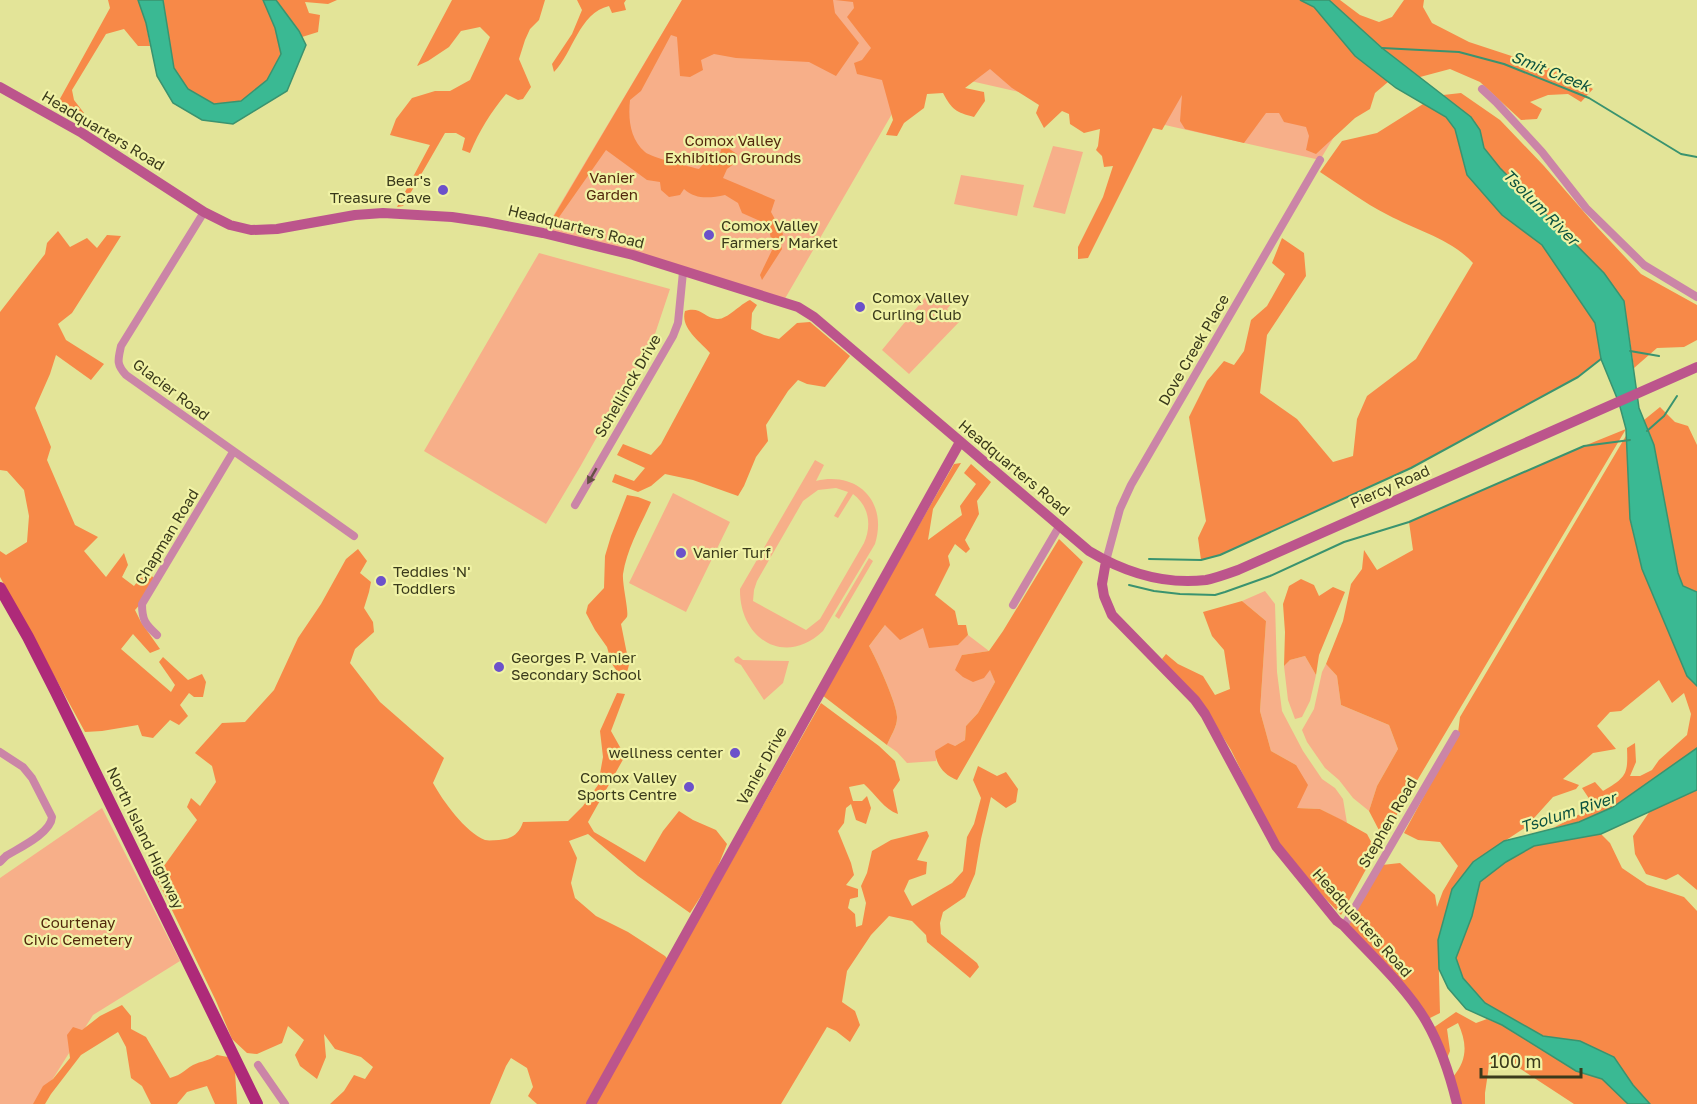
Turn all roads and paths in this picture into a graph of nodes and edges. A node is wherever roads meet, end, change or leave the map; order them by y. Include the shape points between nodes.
1 (0, 87) edge
2 (1482, 89) dead end
3 (1320, 160) dead end
4 (204, 212) junction
5 (683, 272) junction
6 (1697, 297) edge
7 (1697, 367) edge
8 (960, 442) junction
9 (233, 452) junction
10 (575, 505) dead end
11 (1060, 525) junction
12 (354, 536) dead end
13 (1089, 551) joint
14 (1106, 561) junction
15 (0, 588) edge
16 (1013, 605) dead end
17 (157, 635) dead end
18 (1455, 734) dead end
19 (0, 752) edge
20 (0, 862) edge
21 (1344, 926) junction
22 (258, 1065) dead end
23 (257, 1104) edge
24 (285, 1104) edge
25 (591, 1104) edge
26 (1457, 1104) edge

1 - 4 main road, Headquarters Road via 82,133
2 - 6 street via 1542,152 1586,208 1644,265
3 - 14 street, Dove Creek Place via 1131,485
4 - 5 main road, Headquarters Road via 251,230 383,213 452,217 543,233
4 - 9 street, Glacier Road via 121,346 119,367
5 - 8 main road, Headquarters Road via 806,312
5 -> 10 street, Schellinck Drive via 673,336
7 - 14 main road, Piercy Road via 1262,561 1208,580 1160,578
8 - 11 main road, Headquarters Road
8 - 25 main road, Vanier Drive
9 - 12 street, Glacier Road
9 - 17 street, Chapman Road via 142,604 146,625
11 - 13 main road, Headquarters Road
11 - 16 street
13 - 14 main road, Piercy Road
14 - 21 main road, Headquarters Road via 1102,584 1112,615 1195,700 1276,846
15 - 23 main road, North Island Highway via 56,692
18 - 21 street, Stephen Road
19 - 20 street via 32,778 52,817 46,830
21 - 26 main road, Headquarters Road via 1425,1020 1444,1059
22 - 24 street

